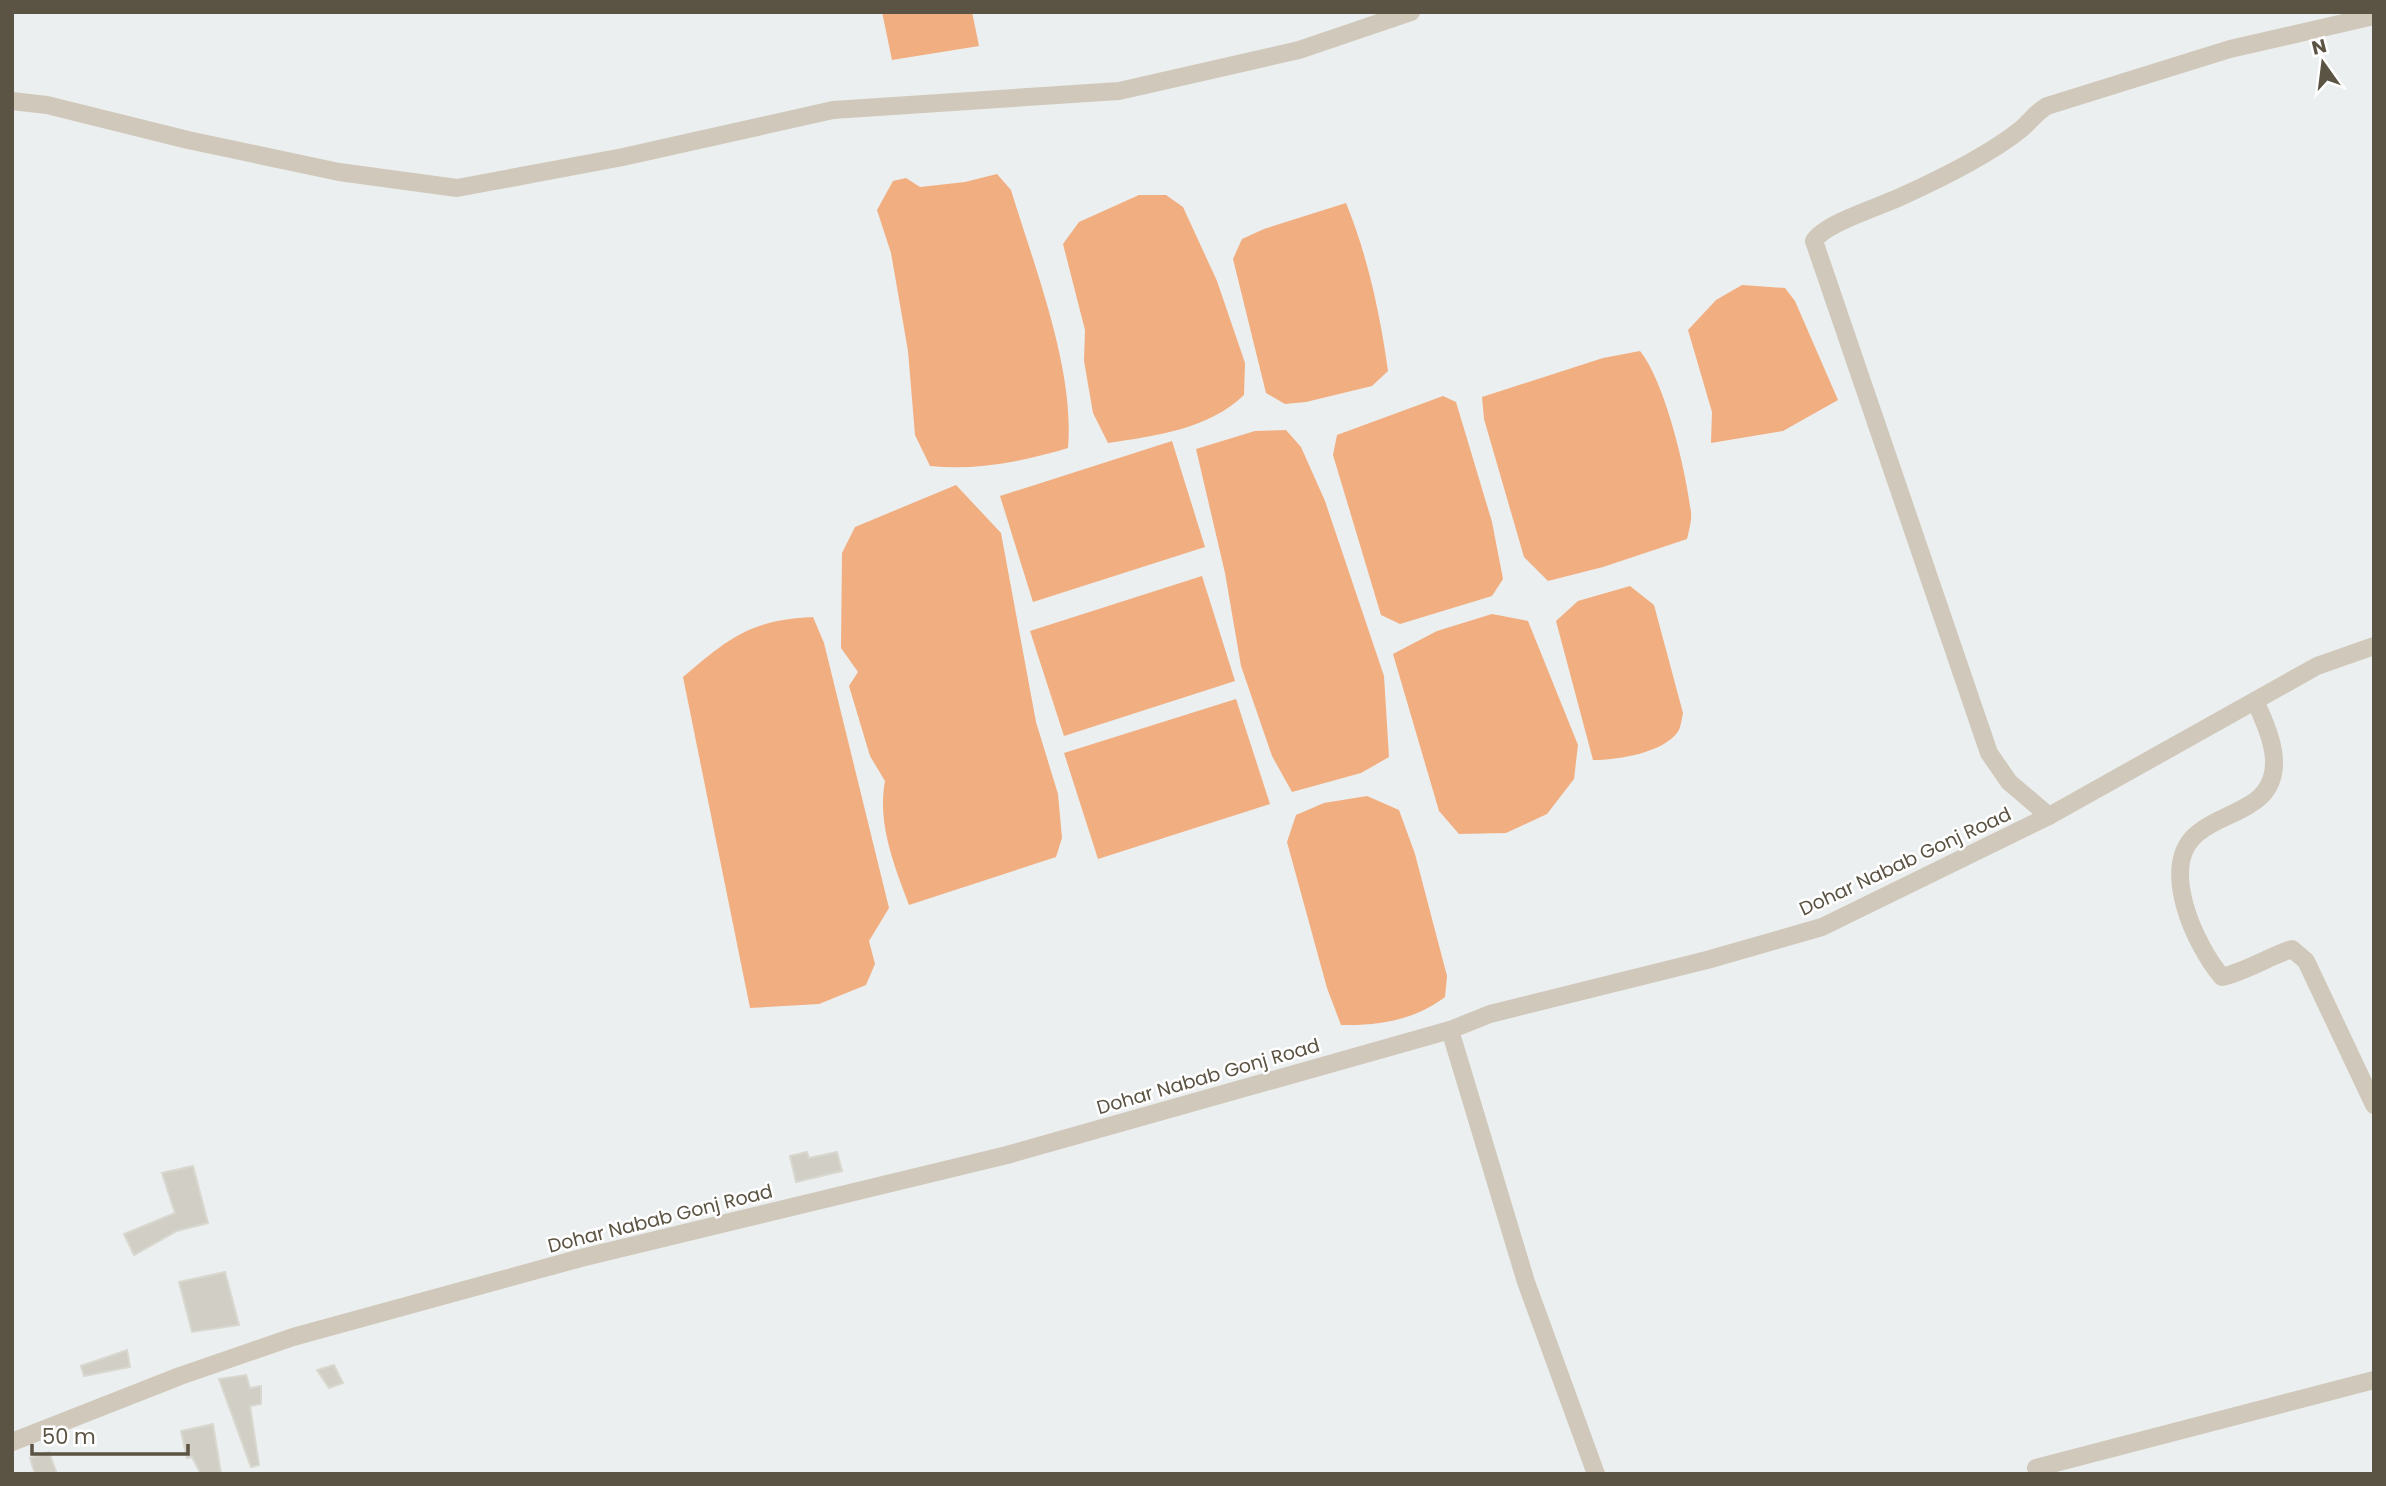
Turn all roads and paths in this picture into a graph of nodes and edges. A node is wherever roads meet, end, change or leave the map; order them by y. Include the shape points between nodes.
1 (1411, 12) edge
2 (2374, 16) edge
3 (12, 101) edge
4 (2374, 646) edge
5 (2255, 701) junction
6 (2049, 816) junction
7 (1450, 1030) junction
8 (2374, 1105) edge
9 (2374, 1380) edge
10 (12, 1442) edge
11 (2036, 1468) dead end
12 (1596, 1474) edge

1 - 3 street via 1299,50 1119,92 834,110 457,188 339,172 47,105
2 - 6 street via 2230,48 2048,106 2032,115 2021,129 1938,180 1818,235 1814,242 1989,753 2008,782
4 - 5 street, Dohar Nabab Gonj Road via 2317,666
5 - 6 street, Dohar Nabab Gonj Road
5 - 8 street via 2275,754 2272,780 2253,804 2196,834 2179,862 2181,896 2210,963 2222,977 2292,949 2306,961
6 - 7 street, Dohar Nabab Gonj Road via 1822,927 1503,1010
7 - 10 street, Dohar Nabab Gonj Road via 1007,1154 581,1258 292,1337
7 - 12 street via 1526,1282
9 - 11 street

